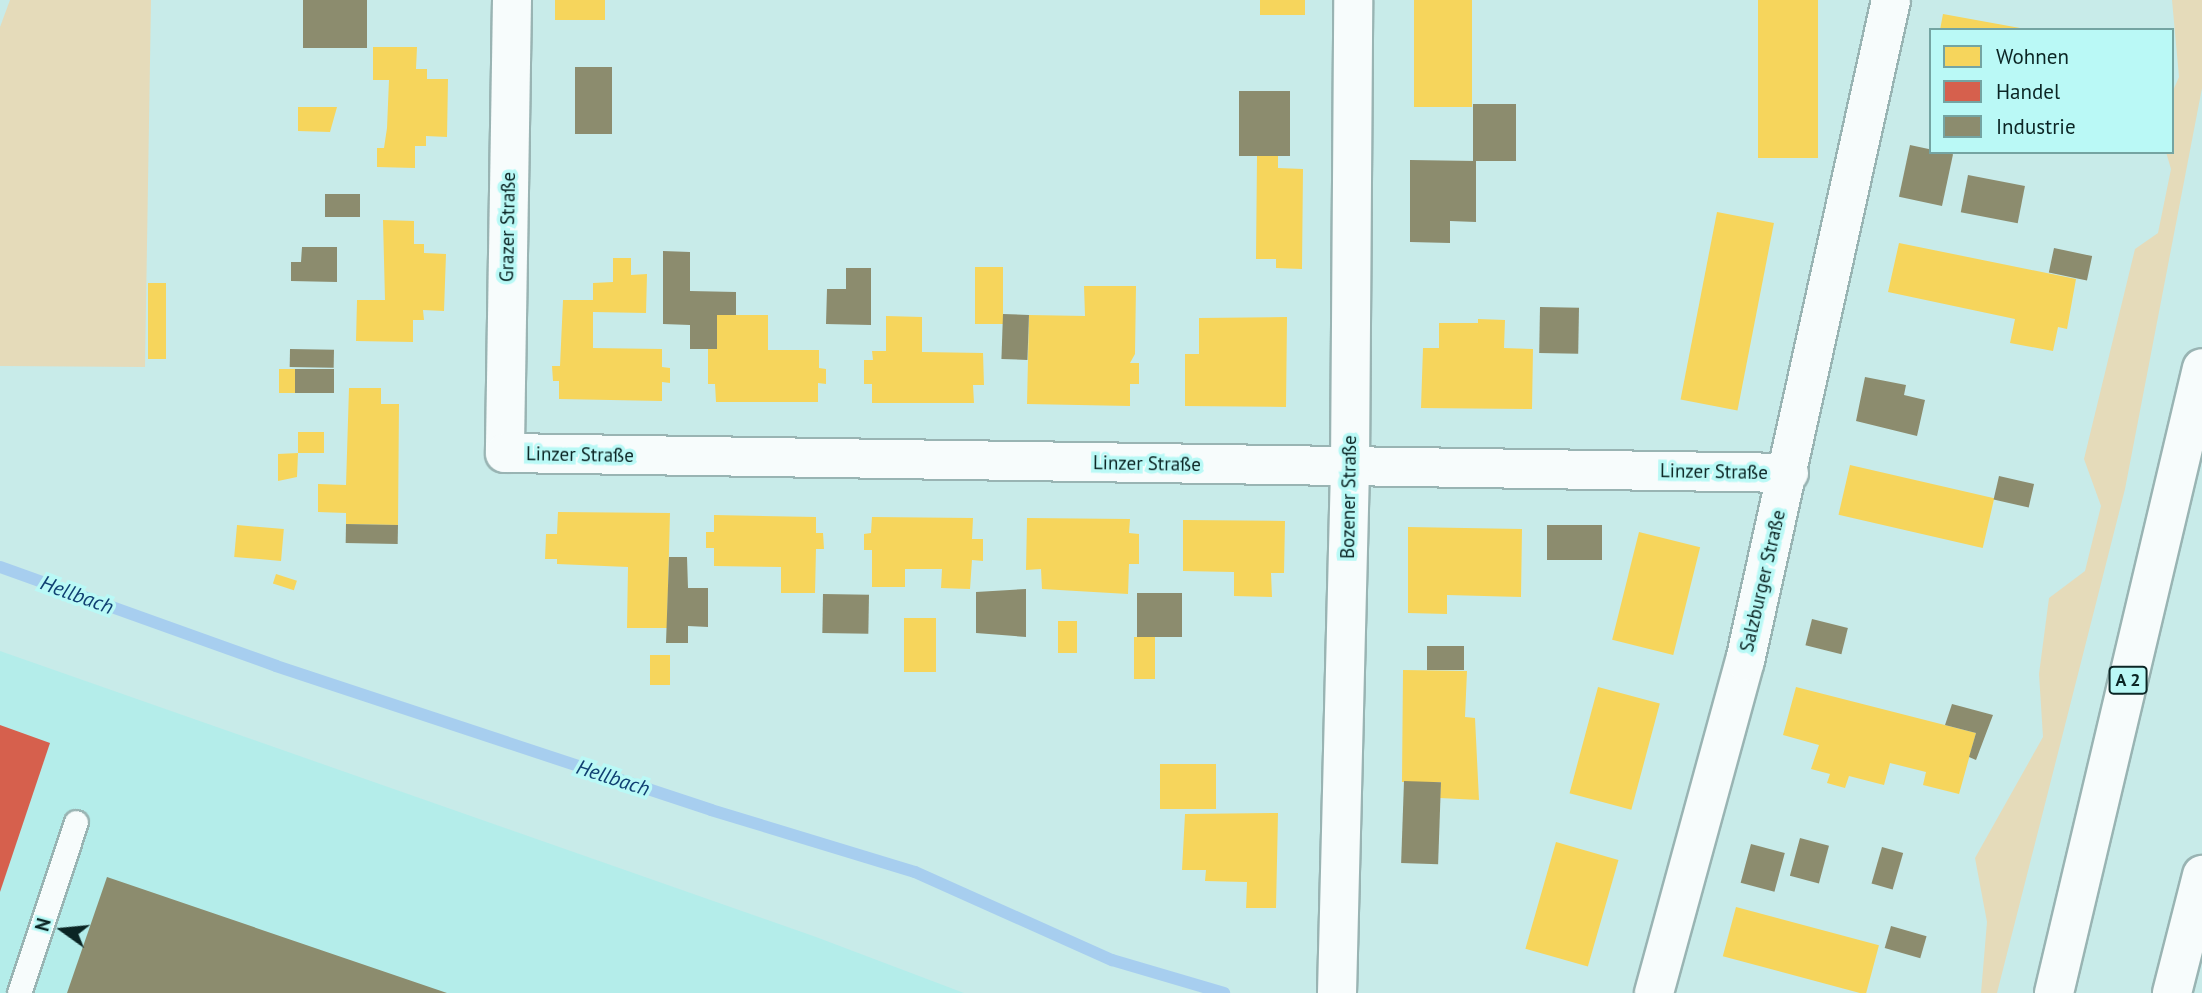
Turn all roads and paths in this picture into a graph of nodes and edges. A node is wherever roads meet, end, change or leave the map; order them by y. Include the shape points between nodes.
1 (512, 0) edge
2 (1353, 0) edge
3 (1891, 0) edge
4 (2202, 368) edge
5 (505, 453) joint
6 (1350, 468) junction
7 (1788, 473) junction
8 (76, 822) dead end
9 (2202, 876) edge
10 (19, 993) edge
11 (1337, 993) edge
12 (1654, 993) edge
13 (2054, 993) edge
14 (2172, 993) edge

1 - 5 main road, Grazer Straße
2 - 6 main road, Bozener Straße
3 - 7 main road, Salzburger Straße
4 - 13 main road, A 2
5 - 6 main road, Linzer Straße
6 - 7 main road, Linzer Straße
6 - 11 main road, Bozener Straße
7 - 12 main road, Salzburger Straße via 1745,661
8 - 10 lane
9 - 14 main road

